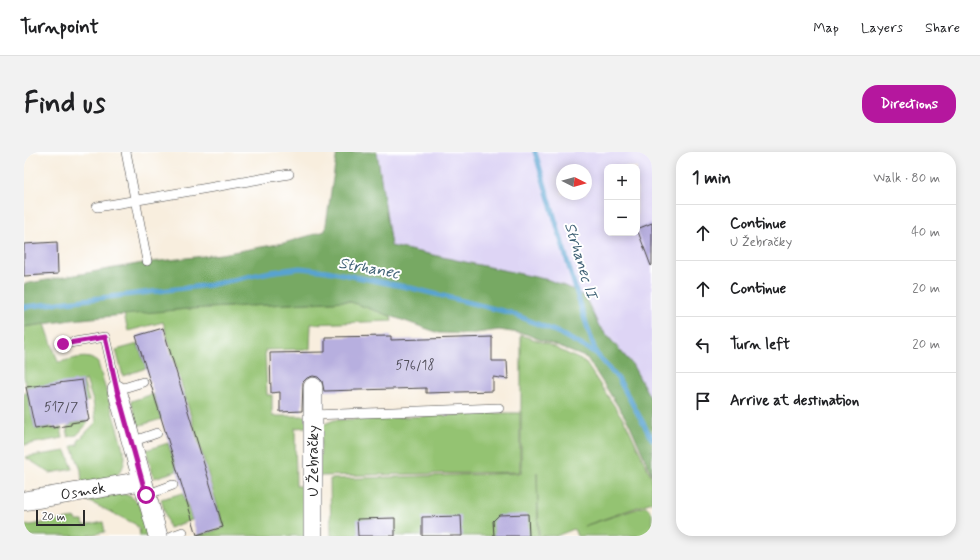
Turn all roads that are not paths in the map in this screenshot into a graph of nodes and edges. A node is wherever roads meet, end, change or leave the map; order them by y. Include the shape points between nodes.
1 (126, 152) edge
2 (289, 174) dead end
3 (135, 200) junction
4 (97, 207) dead end
5 (147, 261) dead end
6 (63, 344) dead end
7 (143, 382) dead end
8 (313, 387) dead end
9 (117, 390) junction
10 (499, 408) dead end
11 (313, 415) junction
12 (157, 433) dead end
13 (131, 442) junction
14 (173, 485) dead end
15 (144, 488) junction
16 (24, 501) edge
17 (183, 532) dead end
18 (158, 536) edge
19 (172, 536) edge
20 (314, 536) edge

1 - 3 lane
2 - 3 lane
3 - 4 lane
3 - 5 lane
6 - 9 lane via 105,337
7 - 9 lane
8 - 11 street, U Žebračky
9 - 13 street
10 - 11 lane
11 - 20 street, U Žebračky
12 - 13 lane
13 - 15 street
14 - 15 lane
15 - 16 street, Osmek
15 - 18 street
17 - 19 lane

